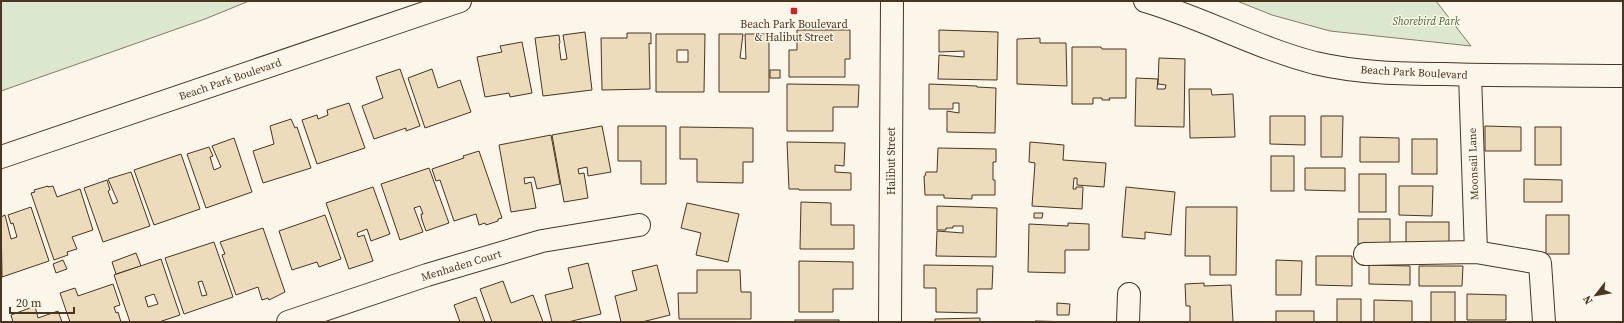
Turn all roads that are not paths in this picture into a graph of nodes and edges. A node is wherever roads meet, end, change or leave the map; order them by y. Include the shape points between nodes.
1 (460, 1) edge
2 (892, 1) edge
3 (1145, 1) edge
4 (1470, 75) junction
5 (1623, 76) edge
6 (1, 157) edge
7 (639, 225) dead end
8 (1476, 252) junction
9 (1366, 254) dead end
10 (1129, 294) dead end
11 (288, 322) edge
12 (890, 322) edge
13 (1128, 322) edge
14 (1544, 322) edge

1 - 6 street, Beach Park Boulevard
2 - 12 street, Halibut Street
3 - 4 street, Beach Park Boulevard via 1315,63 1380,72
4 - 5 street, Beach Park Boulevard
4 - 8 street, Moonsail Lane
7 - 11 street, Menhaden Court via 542,241 427,275
8 - 9 street
8 - 14 street via 1540,263
10 - 13 street

